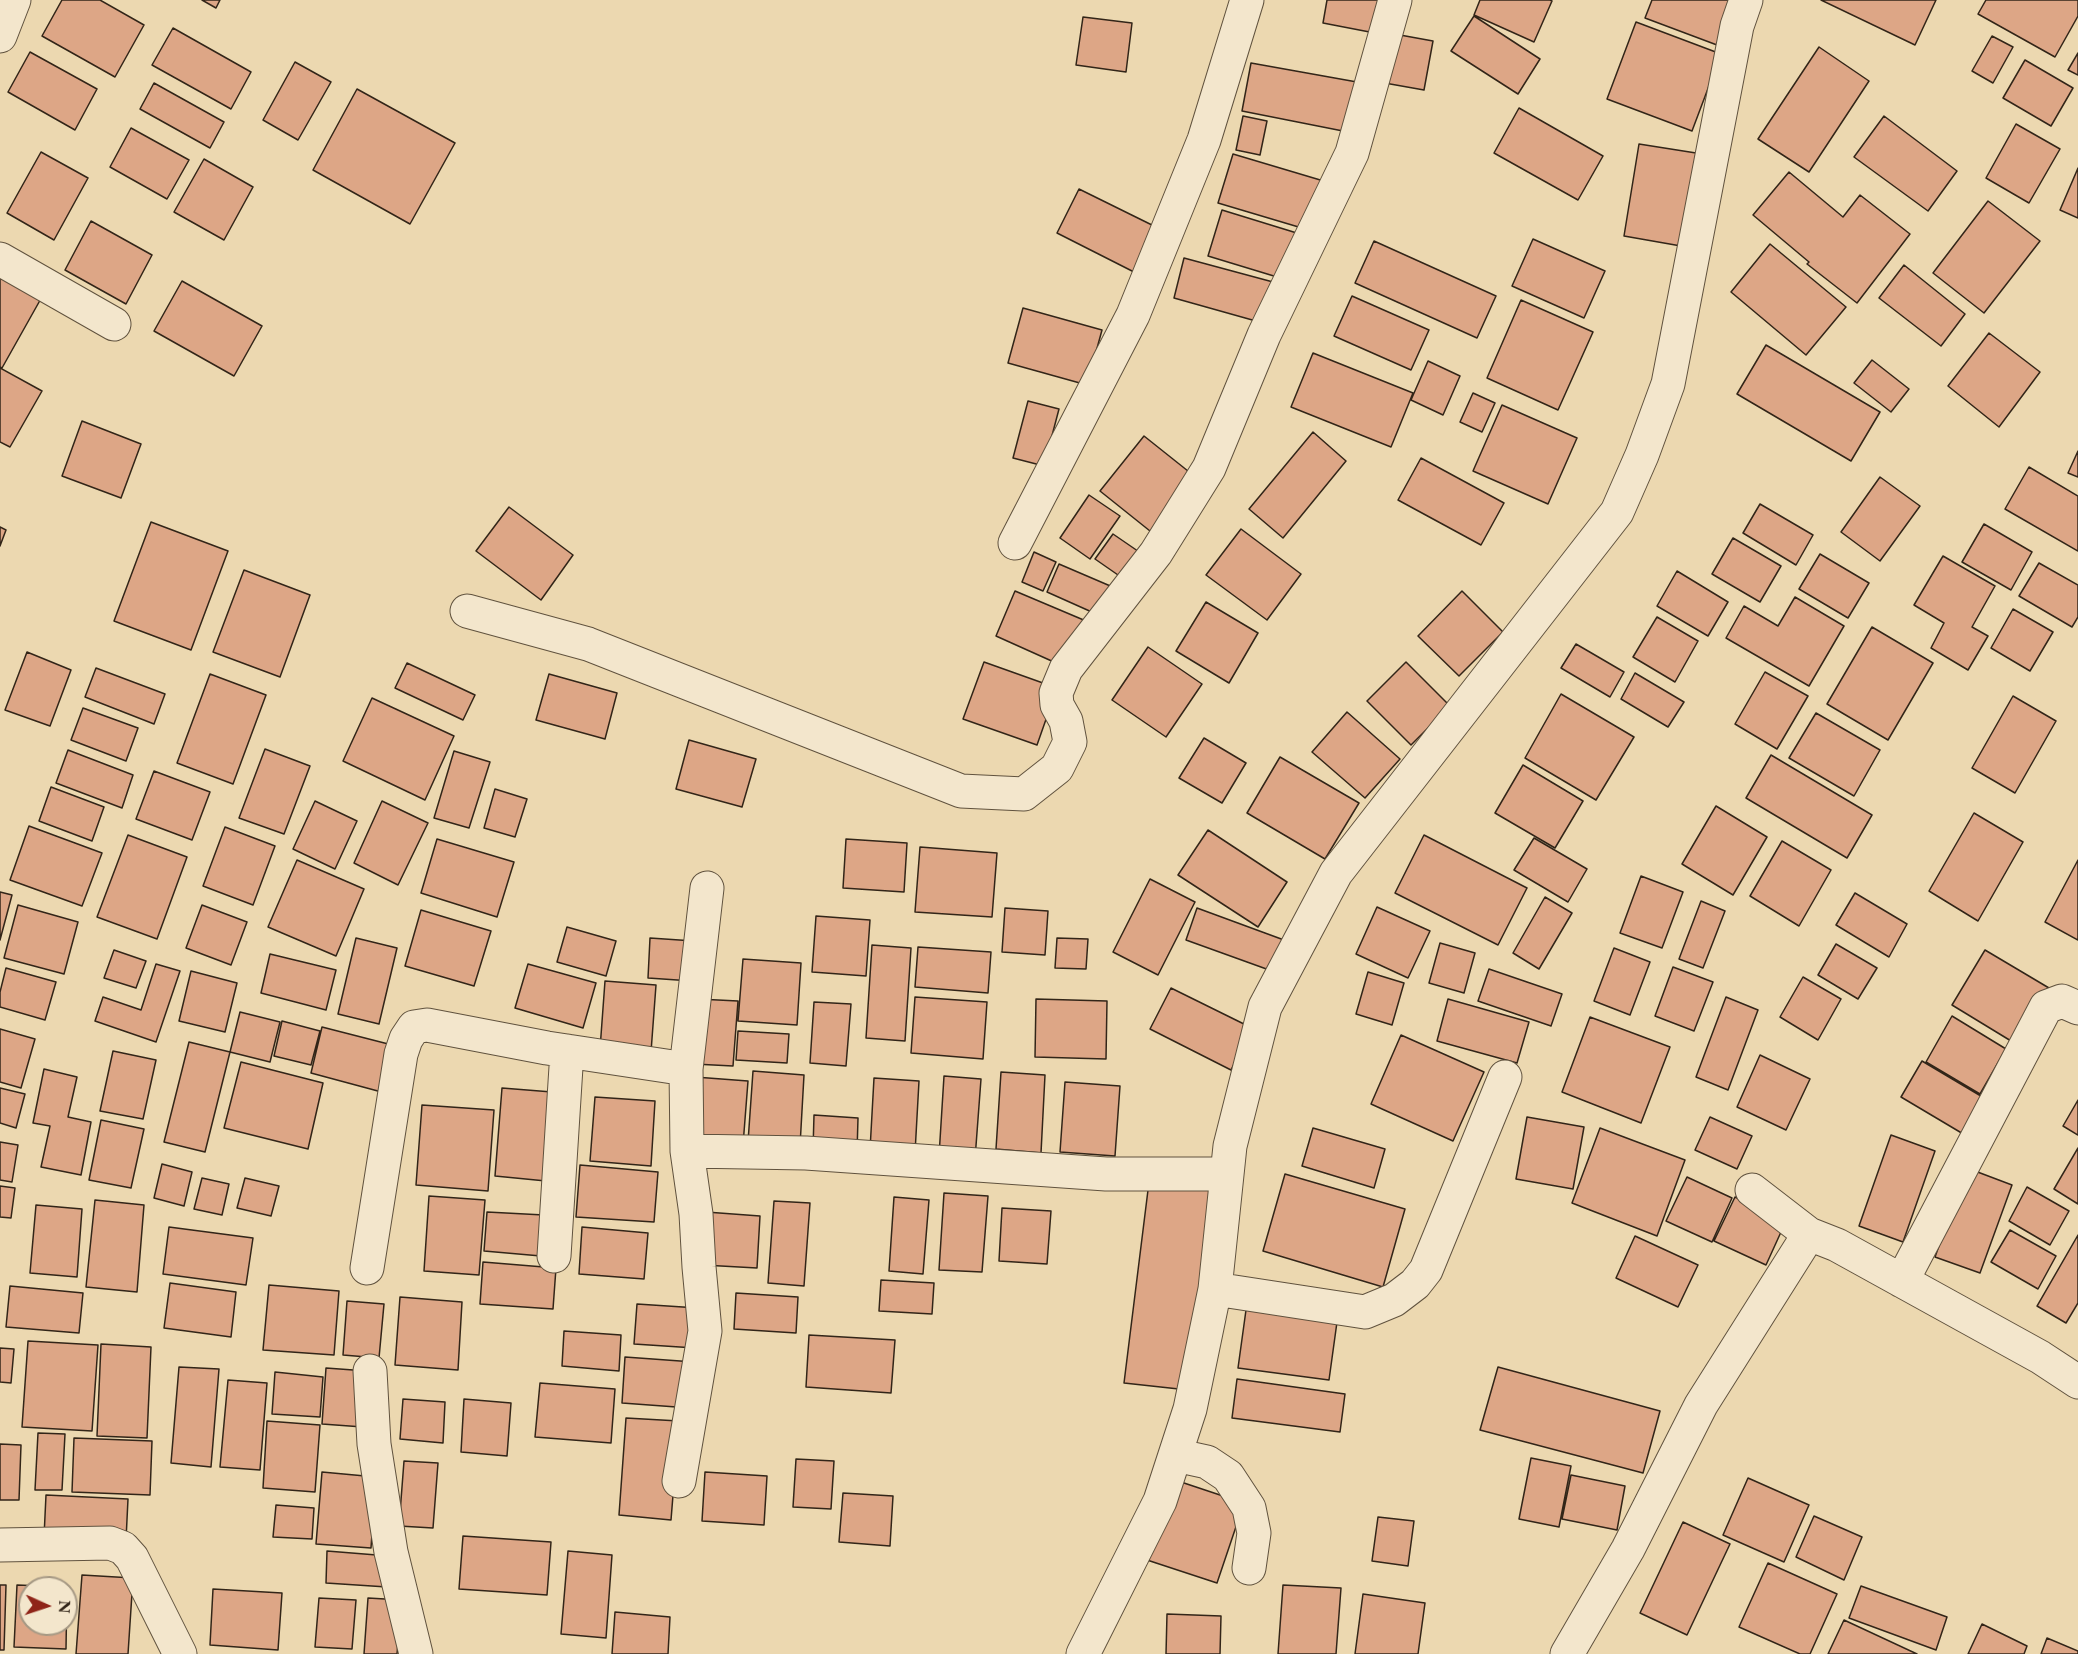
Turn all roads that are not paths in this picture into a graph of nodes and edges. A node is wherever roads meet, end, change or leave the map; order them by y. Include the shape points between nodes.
1 (14, 0) edge
2 (1247, 0) edge
3 (1395, 0) edge
4 (1746, 0) edge
5 (0, 36) edge
6 (0, 260) edge
7 (114, 324) dead end
8 (1015, 543) dead end
9 (466, 611) dead end
10 (707, 888) dead end
11 (2078, 1008) edge
12 (567, 1051) junction
13 (686, 1070) junction
14 (1505, 1077) dead end
15 (687, 1151) junction
16 (1227, 1174) junction
17 (1752, 1190) dead end
18 (1809, 1234) junction
19 (554, 1256) dead end
20 (367, 1268) dead end
21 (1902, 1281) junction
22 (1215, 1289) junction
23 (370, 1371) dead end
24 (2078, 1382) edge
25 (1175, 1455) junction
26 (679, 1481) dead end
27 (0, 1545) edge
28 (1249, 1568) dead end
29 (180, 1654) edge
30 (416, 1654) edge
31 (1083, 1654) edge
32 (1567, 1654) edge

1 - 5 street
2 - 8 street via 1204,140 1133,315
3 - 9 street via 1352,153 1264,335 1209,468 1156,553 1066,669 1056,693 1070,742 1057,768 1024,794 961,791 588,644
4 - 16 street via 1737,26 1668,384 1617,512 1336,873 1265,1007 1230,1146
6 - 7 street
10 - 13 street
11 - 21 street via 2062,1001 2046,1007
12 - 13 street
12 - 19 street
12 - 20 street via 427,1025 414,1027 401,1054
13 - 15 street
14 - 22 street via 1426,1270 1394,1300 1365,1312
15 - 16 street via 806,1153 1106,1174
15 - 26 street via 705,1331
16 - 22 street
17 - 18 street
18 - 21 street
18 - 32 street via 1701,1405 1628,1549
21 - 24 street
22 - 25 street via 1190,1409
23 - 30 street via 374,1444 391,1552
25 - 28 street via 1207,1462 1228,1476 1249,1508 1254,1533
25 - 31 street via 1160,1501
27 - 29 street via 110,1543 123,1548 132,1558

